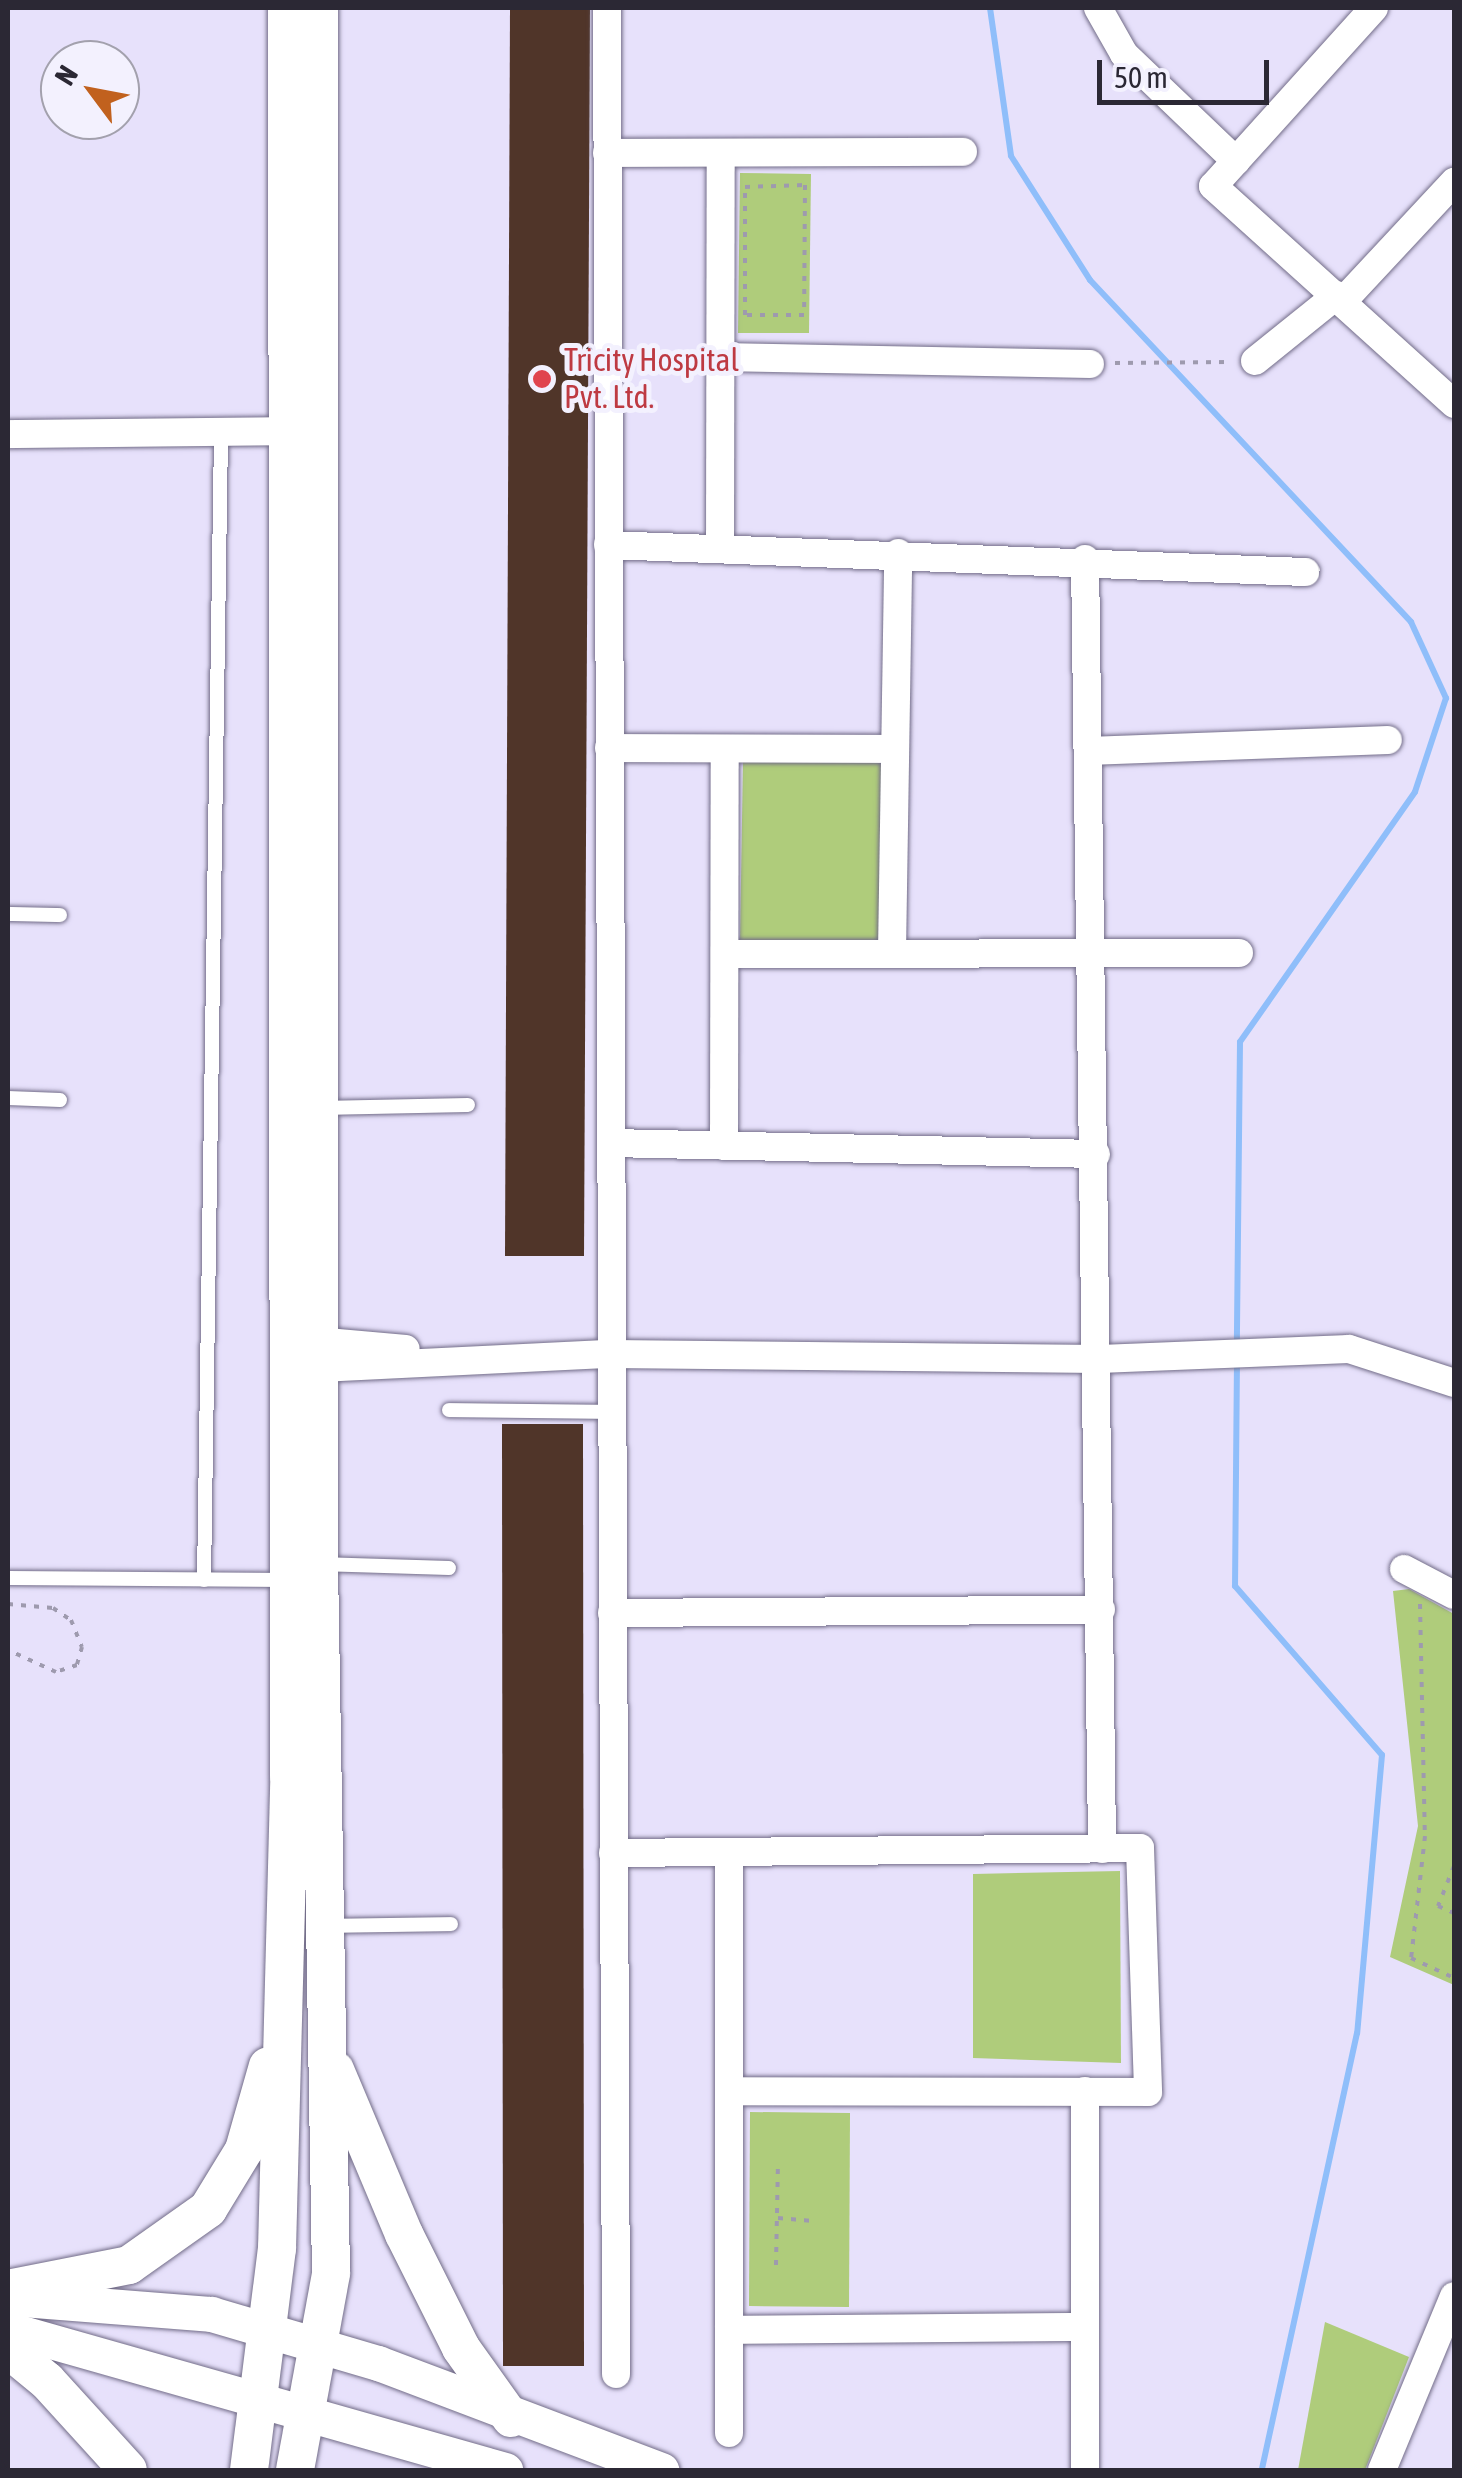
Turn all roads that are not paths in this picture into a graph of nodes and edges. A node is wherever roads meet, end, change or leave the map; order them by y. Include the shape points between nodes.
1 (319, 8) edge
2 (607, 8) edge
3 (1098, 8) edge
4 (1374, 8) edge
5 (284, 18) edge
6 (963, 152) dead end
7 (607, 153) junction
8 (721, 156) junction
9 (1236, 160) junction
10 (1454, 182) edge
11 (1340, 298) junction
12 (721, 357) junction
13 (1254, 361) road end
14 (1090, 364) road end
15 (1454, 404) edge
16 (286, 431) junction
17 (222, 432) junction
18 (8, 434) edge
19 (608, 545) junction
20 (720, 549) junction
21 (898, 553) junction
22 (1084, 559) junction
23 (1305, 572) dead end
24 (1388, 740) dead end
25 (609, 748) junction
26 (724, 749) junction
27 (894, 749) junction
28 (1088, 752) junction
29 (8, 914) edge
30 (60, 916) dead end
31 (892, 953) junction
32 (1239, 953) dead end
33 (725, 954) junction
34 (1092, 954) junction
35 (8, 1098) edge
36 (60, 1100) dead end
37 (468, 1105) dead end
38 (319, 1108) junction
39 (610, 1142) junction
40 (724, 1146) junction
41 (1096, 1154) junction
42 (304, 1354) junction
43 (611, 1354) junction
44 (1100, 1359) junction
45 (1454, 1384) edge
46 (449, 1410) dead end
47 (611, 1412) junction
48 (449, 1568) dead end
49 (1404, 1568) dead end
50 (304, 1572) junction
51 (8, 1578) edge
52 (204, 1580) junction
53 (1446, 1604) edge
54 (1101, 1610) junction
55 (612, 1613) junction
56 (1102, 1849) junction
57 (613, 1853) junction
58 (730, 1853) junction
59 (451, 1924) dead end
60 (324, 1926) junction
61 (283, 2015) junction
62 (326, 2050) junction
63 (730, 2091) junction
64 (1085, 2092) junction
65 (8, 2289) edge
66 (1454, 2296) edge
67 (8, 2298) edge
68 (1084, 2327) junction
69 (8, 2330) edge
70 (266, 2330) junction
71 (730, 2330) junction
72 (318, 2345) junction
73 (8, 2349) edge
74 (616, 2374) dead end
75 (258, 2397) junction
76 (306, 2412) junction
77 (511, 2418) junction
78 (730, 2433) dead end
79 (128, 2470) edge
80 (249, 2470) edge
81 (295, 2470) edge
82 (504, 2470) edge
83 (661, 2470) edge
84 (1084, 2470) edge
85 (1382, 2470) edge

1 - 38 main road
2 - 7 street
3 - 9 street via 1124,54
4 - 9 street
5 - 16 main road
6 - 8 street
7 - 8 street
7 - 19 street
8 - 12 street
9 - 11 street via 1214,186
10 - 11 street
11 - 13 street
11 - 15 street
12 - 14 street
12 - 20 street
16 - 17 street
16 - 42 main road
17 - 18 street
17 - 52 lane
19 - 20 street
19 - 25 street
20 - 21 street
21 - 22 street
21 - 27 street
22 - 23 street
22 - 28 street
24 - 28 street
25 - 26 street
25 - 39 street
26 - 27 street
26 - 33 street
27 - 31 street
28 - 34 street
29 - 30 lane
31 - 33 street
31 - 34 street
32 - 34 street
33 - 40 street
34 - 41 street
35 - 36 lane
37 - 38 lane
38 - 42 main road
39 - 40 street
39 - 43 street
40 - 41 street
41 - 44 street
42 - 43 street
42 - 50 main road
43 - 44 street
43 - 47 street
44 - 45 street via 1349,1349 1428,1369
44 - 54 street
46 - 47 lane
47 - 55 street
48 - 50 lane
49 - 53 street
50 - 52 lane
50 - 60 main road
50 - 61 main road
51 - 52 lane
54 - 55 street
54 - 56 street
55 - 57 street
56 - 58 street
56 - 64 street via 1140,1848 1148,2092
57 - 58 street
57 - 74 street
58 - 63 street
59 - 60 lane
60 - 62 main road
61 - 65 main road via 244,2150 208,2209 129,2265
61 - 70 main road via 277,2249
62 - 72 main road via 331,2273
62 - 77 main road via 461,2348
63 - 64 street
63 - 71 street
64 - 68 street
66 - 85 street
67 - 70 street via 210,2314
68 - 71 street
68 - 84 street
69 - 75 street
70 - 72 street
70 - 75 main road
71 - 78 street
72 - 76 main road
72 - 77 street
73 - 79 main road via 47,2381
75 - 76 street
75 - 80 main road
76 - 81 main road
76 - 82 street
77 - 83 street

